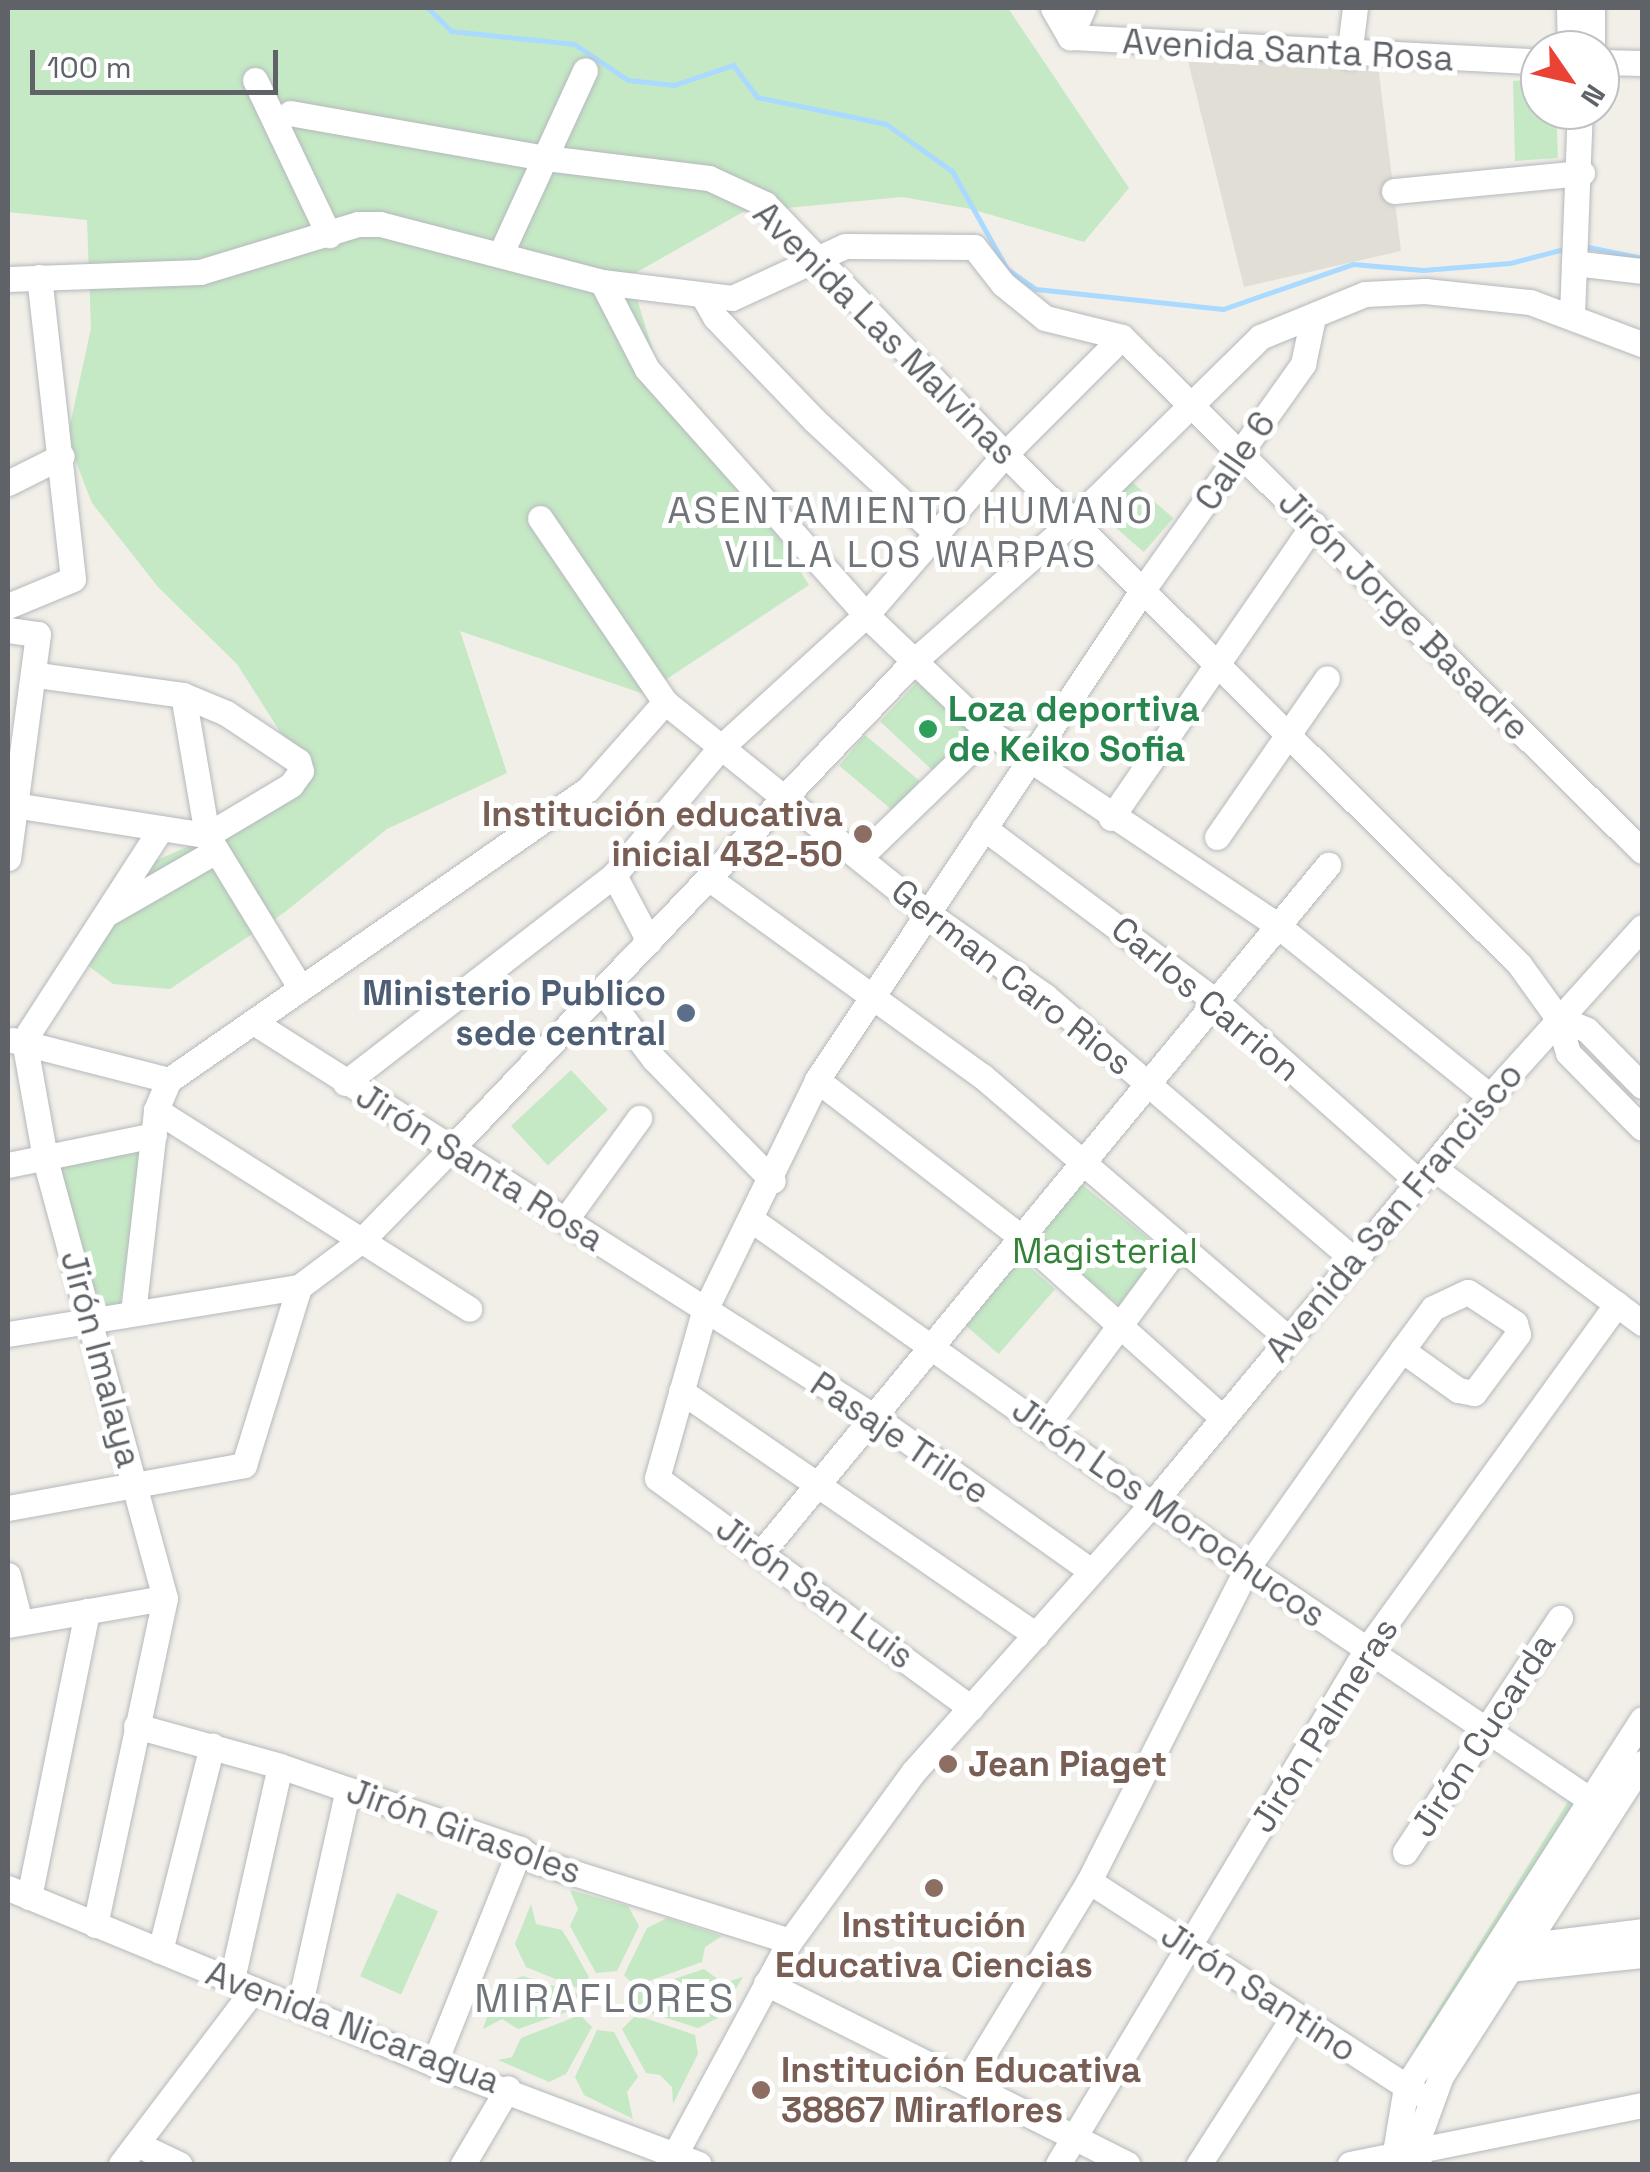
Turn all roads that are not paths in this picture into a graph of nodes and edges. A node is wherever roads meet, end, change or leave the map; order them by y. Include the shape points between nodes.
1 (1053, 8) edge
2 (1083, 8) edge
3 (1355, 8) edge
4 (1070, 37) junction
5 (1350, 56) junction
6 (1520, 61) edge
7 (586, 70) dead end
8 (255, 80) dead end
9 (290, 113) dead end
10 (1581, 130) edge
11 (546, 158) junction
12 (1582, 173) junction
13 (1394, 191) dead end
14 (329, 234) junction
15 (501, 253) junction
16 (818, 258) junction
17 (1574, 263) junction
18 (1642, 271) edge
19 (39, 277) junction
20 (8, 278) edge
21 (602, 282) junction
22 (702, 296) junction
23 (1572, 315) junction
24 (1313, 317) junction
25 (1122, 337) junction
26 (1642, 344) edge
27 (1192, 406) junction
28 (1005, 454) junction
29 (1240, 455) junction
30 (62, 456) junction
31 (8, 483) edge
32 (540, 518) dead end
33 (1074, 519) junction
34 (1314, 524) junction
35 (936, 532) junction
36 (1144, 588) junction
37 (8, 606) edge
38 (866, 615) junction
39 (8, 630) edge
40 (914, 662) junction
41 (1218, 663) junction
42 (37, 675) junction
43 (1327, 678) dead end
44 (183, 694) junction
45 (665, 702) junction
46 (989, 732) junction
47 (1286, 736) junction
48 (718, 750) junction
49 (1029, 762) junction
50 (788, 798) junction
51 (11, 804) edge
52 (1112, 818) junction
53 (160, 828) junction
54 (984, 828) junction
55 (1217, 838) dead end
56 (211, 843) junction
57 (1642, 852) edge
58 (860, 857) junction
59 (8, 858) edge
60 (1328, 865) dead end
61 (614, 876) junction
62 (711, 880) junction
63 (926, 912) junction
64 (105, 914) junction
65 (1277, 925) junction
66 (1642, 926) edge
67 (650, 941) junction
68 (299, 986) junction
69 (604, 992) junction
70 (869, 994) junction
71 (1215, 1001) junction
72 (1558, 1018) junction
73 (255, 1023) junction
74 (16, 1040) edge
75 (168, 1080) junction
76 (818, 1080) junction
77 (1148, 1083) junction
78 (345, 1084) junction
79 (1642, 1086) edge
80 (1490, 1096) junction
81 (639, 1118) dead end
82 (155, 1123) junction
83 (1642, 1128) edge
84 (450, 1150) junction
85 (45, 1158) junction
86 (1081, 1164) junction
87 (8, 1166) edge
88 (1425, 1174) junction
89 (773, 1180) junction
90 (566, 1219) junction
91 (752, 1220) junction
92 (1021, 1237) junction
93 (362, 1238) junction
94 (1179, 1246) junction
95 (1354, 1260) junction
96 (299, 1287) junction
97 (1616, 1304) junction
98 (469, 1309) dead end
99 (704, 1312) junction
100 (134, 1313) junction
101 (92, 1320) junction
102 (1642, 1323) edge
103 (1116, 1326) junction
104 (8, 1334) edge
105 (1289, 1338) junction
106 (930, 1347) junction
107 (1402, 1350) junction
108 (681, 1392) junction
109 (874, 1416) junction
110 (1223, 1418) junction
111 (1046, 1425) junction
112 (658, 1478) joint
113 (818, 1483) junction
114 (135, 1484) junction
115 (1152, 1504) junction
116 (8, 1508) edge
117 (761, 1553) junction
118 (1247, 1568) junction
119 (1091, 1571) junction
120 (8, 1574) edge
121 (165, 1598) junction
122 (88, 1611) junction
123 (1560, 1618) dead end
124 (12, 1629) edge
125 (1036, 1635) junction
126 (1367, 1649) junction
127 (971, 1708) junction
128 (136, 1726) junction
129 (1486, 1730) junction
130 (1639, 1731) edge
131 (212, 1744) junction
132 (1642, 1762) edge
133 (280, 1766) junction
134 (348, 1789) junction
135 (1589, 1799) junction
136 (520, 1850) junction
137 (1406, 1852) dead end
138 (1089, 1881) junction
139 (18, 1892) edge
140 (96, 1924) junction
141 (790, 1941) junction
142 (1187, 1946) junction
143 (1524, 1946) junction
144 (1642, 1946) edge
145 (1494, 1949) junction
146 (160, 1951) junction
147 (1510, 1970) junction
148 (1479, 1972) junction
149 (766, 1983) junction
150 (242, 1984) junction
151 (299, 2008) junction
152 (1294, 2016) junction
153 (434, 2064) junction
154 (967, 2082) junction
155 (1406, 2087) junction
156 (508, 2088) junction
157 (1431, 2100) junction
158 (1642, 2104) edge
159 (1074, 2137) junction
160 (137, 2144) junction
161 (1404, 2159) edge
162 (687, 2160) edge
163 (120, 2164) edge
164 (179, 2164) edge
165 (464, 2164) edge
166 (1058, 2164) edge
167 (1128, 2164) edge
168 (1198, 2164) edge
169 (1350, 2164) edge

1 - 4 street, Avenida Santa Rosa
2 - 4 street
3 - 5 street
4 - 5 street, Avenida Santa Rosa
5 - 6 street, Avenida Santa Rosa
7 - 11 street
8 - 14 street
9 - 11 street, Avenida Las Malvinas
10 - 12 street
11 - 15 street
11 - 16 street, Avenida Las Malvinas via 709,178 765,204
12 - 13 street
12 - 17 street
14 - 15 street via 380,224
14 - 19 street via 200,272
15 - 21 street
16 - 22 street via 770,286 732,298
16 - 25 street via 845,246 974,246 1003,284 1045,318
16 - 28 street, Avenida Las Malvinas
17 - 18 street
17 - 23 street
19 - 20 street
19 - 30 street
21 - 22 street
21 - 38 street via 648,370
22 - 35 street via 714,317 814,420
23 - 24 street via 1530,302 1425,291 1365,294
23 - 26 street
24 - 27 street via 1260,338
24 - 29 street, Calle 6 via 1303,364
25 - 27 street, Jirón Jorge Basadre
25 - 28 street
27 - 29 street, Jirón Jorge Basadre
27 - 33 street
28 - 33 street, Avenida Las Malvinas
28 - 35 street
29 - 34 street, Jirón Jorge Basadre
29 - 36 street, Calle 6
30 - 31 street
30 - 37 street via 73,579
32 - 45 street, German Caro Rios
33 - 36 street, Avenida Las Malvinas
33 - 40 street
34 - 41 street
34 - 57 street, Jirón Jorge Basadre
35 - 38 street
36 - 41 street, Avenida Las Malvinas
36 - 49 street, Calle 6
38 - 40 street
38 - 48 street
39 - 42 street via 38,634
40 - 46 street
40 - 50 street
41 - 47 street, Avenida Las Malvinas
41 - 52 street
42 - 44 street
42 - 51 street
43 - 47 street
44 - 56 street
44 - 56 street via 272,740 298,761 300,771 291,785
45 - 48 street, German Caro Rios
45 - 68 street via 588,790
46 - 49 street
46 - 58 street
47 - 55 street
47 - 72 street, Avenida Las Malvinas via 1519,964
48 - 50 street, German Caro Rios
48 - 61 street
49 - 52 street
49 - 54 street, Calle 6
50 - 58 street, German Caro Rios
50 - 62 street
51 - 53 street
51 - 59 street
52 - 65 street
53 - 56 street
53 - 64 street
54 - 63 street, Calle 6
54 - 71 street, Carlos Carrion
56 - 64 street
56 - 68 street
58 - 63 street, German Caro Rios
60 - 65 street
61 - 67 street
61 - 78 street
62 - 67 street
62 - 70 street
63 - 70 street, Calle 6
63 - 77 street, German Caro Rios via 1045,996
64 - 74 street
65 - 71 street
65 - 80 street
66 - 72 street, Avenida San Francisco
67 - 69 street
68 - 73 street
69 - 84 street
69 - 89 street via 654,1060
70 - 76 street, Calle 6
70 - 86 street via 982,1076
71 - 77 street
71 - 88 street, Carlos Carrion
72 - 79 street, Avenida Las Malvinas via 1587,1030
72 - 80 street, Avenida San Francisco
72 - 83 street, Avenida Las Malvinas via 1568,1053
73 - 75 street
73 - 78 street, Jirón Santa Rosa
74 - 75 street
74 - 85 street, Jirón Imalaya
75 - 82 street
76 - 89 street, Calle 6
76 - 92 street
77 - 86 street
77 - 95 street, German Caro Rios
78 - 84 street, Jirón Santa Rosa
80 - 88 street, Avenida San Francisco
81 - 90 street
82 - 85 street
82 - 93 street
82 - 100 street
84 - 90 street, Jirón Santa Rosa
84 - 93 street
85 - 87 street
85 - 101 street, Jirón Imalaya
86 - 92 street
86 - 94 street
88 - 95 street, Avenida San Francisco
88 - 97 street, Carlos Carrion
89 - 91 street, Calle 6
90 - 99 street, Jirón Santa Rosa
91 - 99 street, Calle 6
91 - 106 street, Jirón Los Morochucos
92 - 103 street
92 - 106 street
93 - 96 street
93 - 98 street
94 - 103 street
94 - 105 street
95 - 105 street, Avenida San Francisco
96 - 100 street
96 - 114 street via 244,1466
97 - 102 street, Carlos Carrion
97 - 126 street, Jirón Palmeras
99 - 108 street, Calle 6
99 - 109 street, Pasaje Trilce
100 - 101 street
101 - 104 street
101 - 114 street, Jirón Imalaya
103 - 110 street
103 - 111 street
105 - 110 street, Avenida San Francisco
106 - 109 street
106 - 111 street, Jirón Los Morochucos
107 - 107 street via 1458,1390 1474,1393 1518,1334 1515,1323 1468,1292 1432,1308
107 - 118 street
108 - 112 street, Calle 6
108 - 113 street
109 - 113 street
109 - 119 street, Pasaje Trilce
110 - 115 street, Avenida San Francisco
111 - 115 street, Jirón Los Morochucos
112 - 117 street, Jirón San Luis
113 - 117 street
113 - 125 street
114 - 116 street
114 - 121 street, Jirón Imalaya
115 - 118 street, Jirón Los Morochucos
115 - 119 street, Avenida San Francisco
117 - 127 street, Jirón San Luis
118 - 126 street, Jirón Los Morochucos
118 - 138 street
119 - 125 street, Avenida San Francisco
120 - 124 street
121 - 122 street
121 - 128 street, Jirón Imalaya
122 - 124 street
122 - 139 street
123 - 129 street, Jirón Cucarda
125 - 127 street, Avenida San Francisco
126 - 129 street, Jirón Los Morochucos
126 - 142 street, Jirón Palmeras
127 - 141 street, Avenida San Francisco via 914,1772
128 - 131 street, Jirón Girasoles
128 - 140 street, Jirón Imalaya
129 - 135 street, Jirón Los Morochucos
129 - 137 street, Jirón Cucarda
130 - 135 street
131 - 133 street, Jirón Girasoles
131 - 146 street
132 - 143 street
133 - 134 street, Jirón Girasoles
133 - 150 street
134 - 136 street, Jirón Girasoles
134 - 151 street
135 - 145 street
136 - 141 street, Jirón Girasoles via 536,1861
136 - 153 street
138 - 142 street, Jirón Santino
138 - 154 street
139 - 140 street, Avenida Nicaragua
140 - 146 street, Avenida Nicaragua
141 - 149 street, Avenida San Francisco
142 - 152 street, Jirón Santino
142 - 159 street, Jirón Palmeras
143 - 144 street
143 - 145 street
143 - 147 street
144 - 147 street
145 - 148 street
146 - 150 street, Avenida Nicaragua
147 - 148 street
147 - 157 street
148 - 155 street
149 - 154 street
149 - 162 street, Avenida San Francisco
150 - 151 street, Avenida Nicaragua
150 - 160 street
151 - 153 street, Avenida Nicaragua
152 - 155 street, Jirón Santino
152 - 168 street
153 - 156 street, Avenida Nicaragua
154 - 159 street
155 - 157 street, Jirón Santino
155 - 161 street
156 - 162 street, Avenida Nicaragua
156 - 165 street
157 - 161 street
158 - 161 street
159 - 166 street, Jirón Palmeras
159 - 167 street
160 - 163 street
160 - 164 street
161 - 169 street

